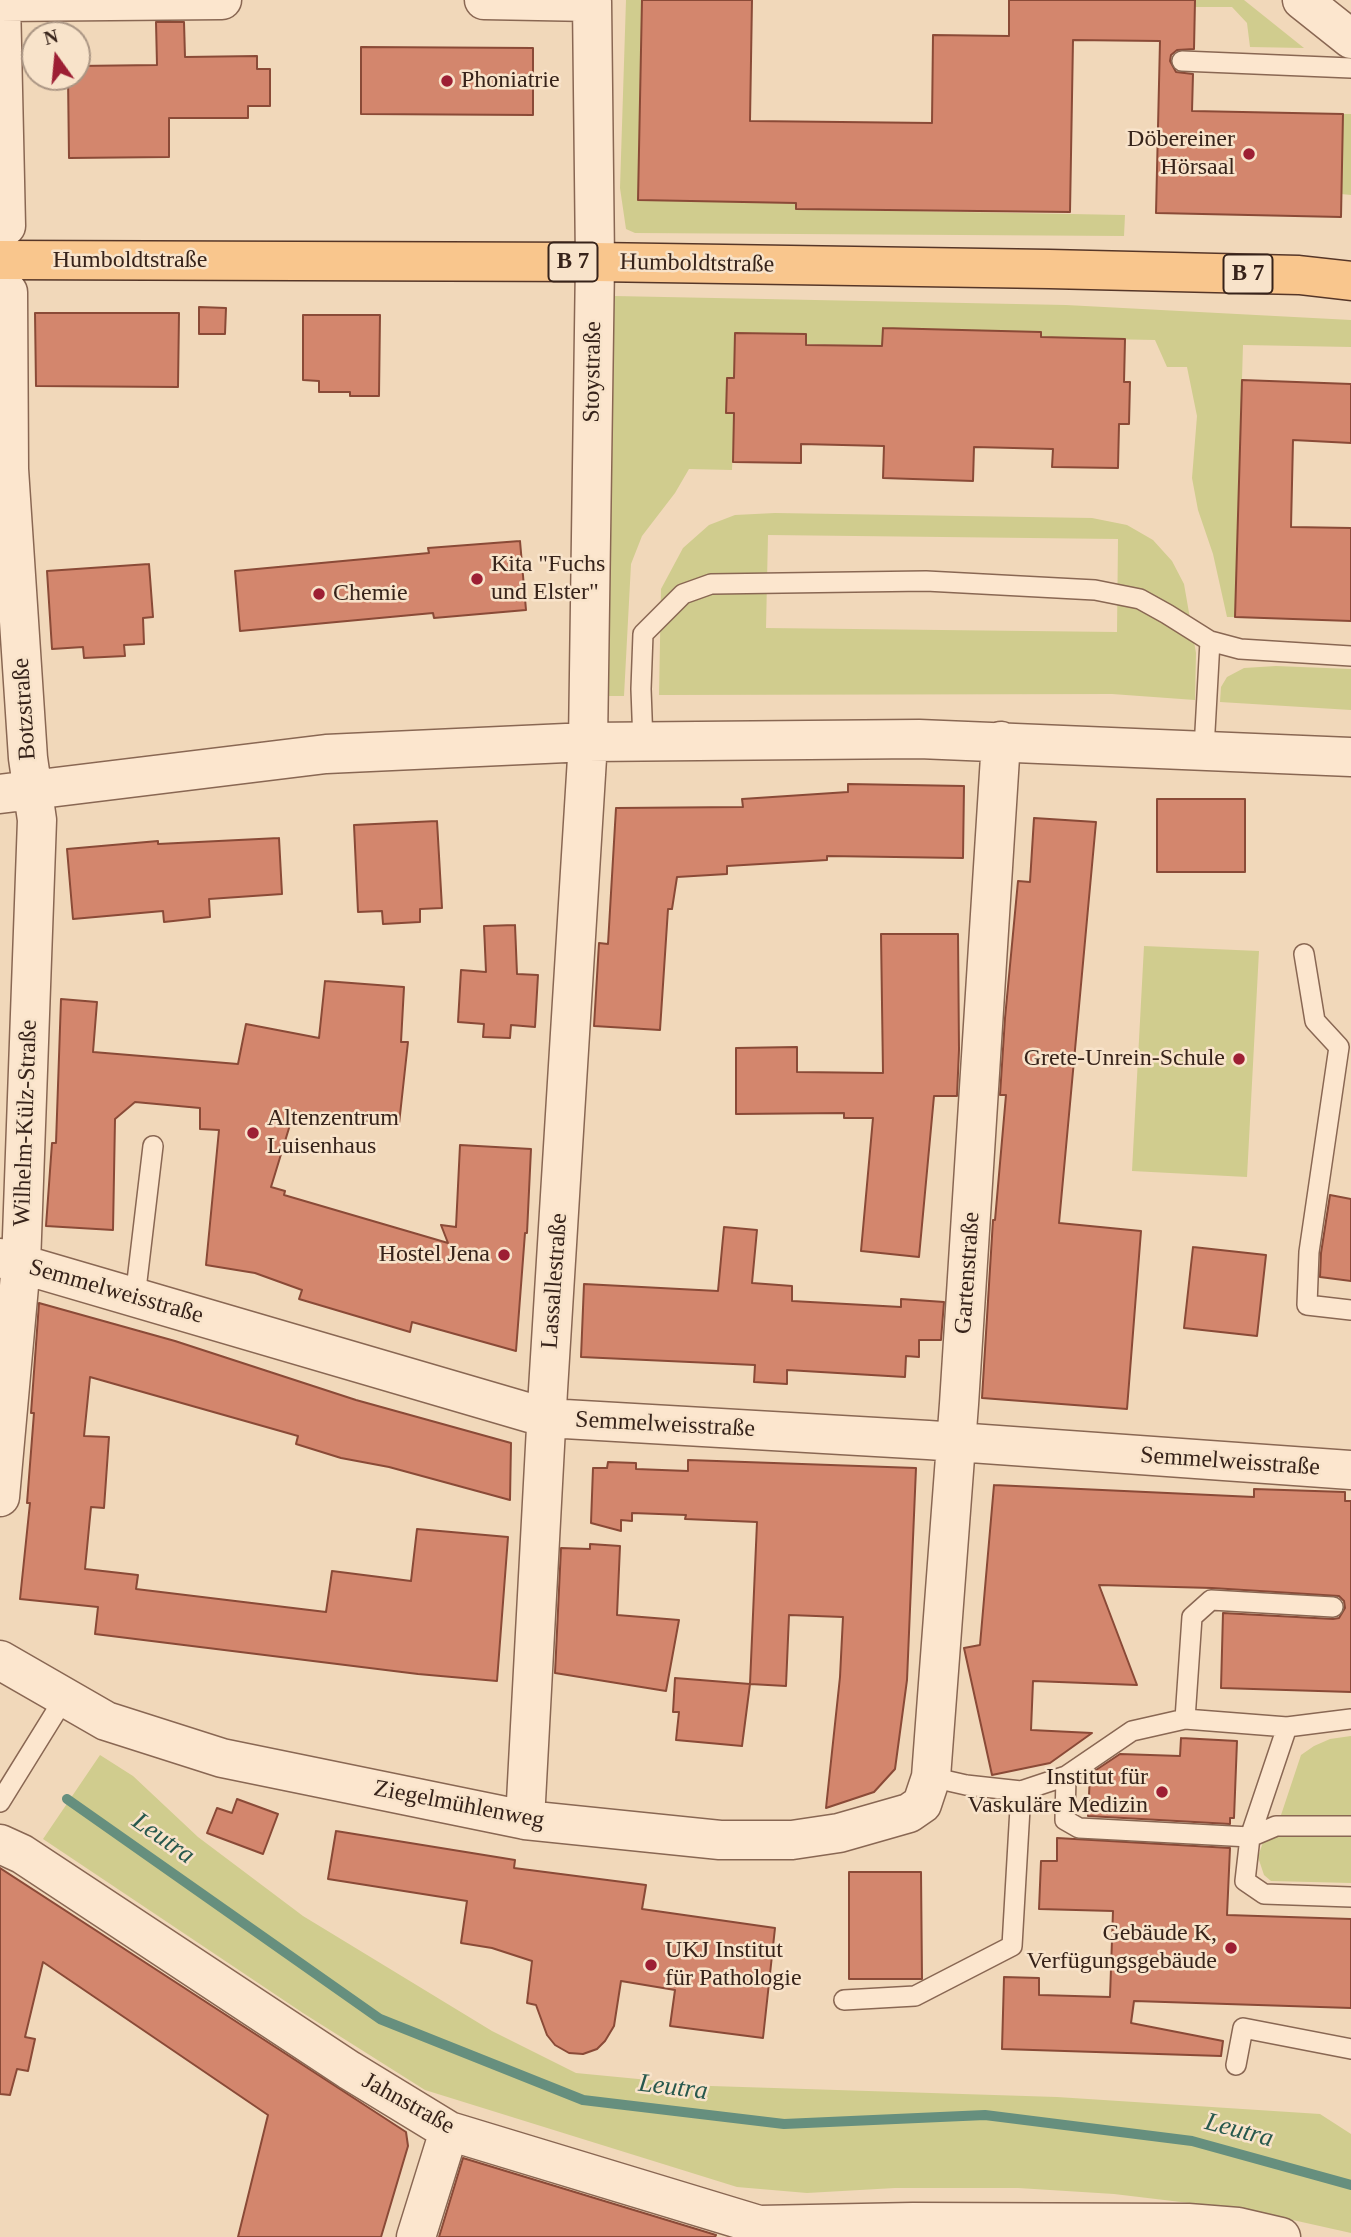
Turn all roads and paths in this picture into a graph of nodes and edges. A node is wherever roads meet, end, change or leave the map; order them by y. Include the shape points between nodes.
1 (222, 0) edge
2 (484, 0) edge
3 (1302, 0) edge
4 (592, 1) edge
5 (1, 2) edge
6 (1351, 39) edge
7 (1182, 61) dead end
8 (1351, 68) edge
9 (5, 259) edge
10 (595, 262) junction
11 (1351, 281) edge
12 (4, 470) edge
13 (1210, 641) junction
14 (1351, 656) edge
15 (1001, 741) junction
16 (588, 742) junction
17 (643, 743) junction
18 (1204, 749) junction
19 (1351, 757) edge
20 (17, 792) edge
21 (1304, 954) dead end
22 (153, 1146) dead end
23 (10, 1261) edge
24 (135, 1298) junction
25 (1351, 1310) edge
26 (547, 1418) junction
27 (956, 1442) junction
28 (1351, 1470) edge
29 (0, 1497) edge
30 (1333, 1607) dead end
31 (4, 1670) edge
32 (65, 1697) junction
33 (1185, 1719) junction
34 (1351, 1719) edge
35 (1287, 1727) junction
36 (1066, 1776) junction
37 (926, 1790) junction
38 (1021, 1791) junction
39 (0, 1801) edge
40 (526, 1820) junction
41 (1351, 1826) edge
42 (1250, 1837) junction
43 (0, 1844) edge
44 (1351, 1897) edge
45 (844, 2000) dead end
46 (1351, 2049) edge
47 (1236, 2065) dead end
48 (449, 2131) junction
49 (913, 2230) edge
50 (1186, 2230) edge
51 (416, 2237) edge
52 (1281, 2237) edge

1 - 5 street
2 - 4 street
3 - 6 street
4 - 10 street, Stoystraße
5 - 9 street, Botzstraße
7 - 8 lane
9 - 10 main road, Humboldtstraße / B 7
9 - 12 street, Botzstraße
10 - 11 main road, Humboldtstraße / B 7 via 1146,270
10 - 16 street, Stoystraße
12 - 20 street, Botzstraße via 28,758
13 - 14 lane via 1240,649
13 - 17 lane via 1140,598 1095,590 926,581 710,584 683,594 643,634
13 - 18 lane
15 - 17 street
15 - 18 street
15 - 27 street, Gartenstraße
16 - 17 street
16 - 20 street via 326,754
16 - 26 street, Lassallestraße
18 - 19 street
20 - 23 street, Wilhelm-Külz-Straße via 37,820
21 - 25 lane via 1315,1021 1339,1047 1309,1252 1307,1305
22 - 24 lane
23 - 24 street, Semmelweisstraße
23 - 29 street, Wilhelm-Külz-Straße
24 - 26 street, Semmelweisstraße
26 - 27 street, Semmelweisstraße
26 - 40 street, Lassallestraße
27 - 28 street, Semmelweisstraße
27 - 37 street, Gartenstraße
30 - 33 lane via 1211,1600 1192,1616
31 - 32 street, Ziegelmühlenweg
32 - 39 lane
32 - 40 street, Ziegelmühlenweg via 106,1721 222,1758
33 - 35 lane
33 - 36 lane via 1132,1731
34 - 35 lane
35 - 42 lane
36 - 38 lane
36 - 42 lane via 1065,1820 1079,1828
37 - 38 lane via 966,1785
37 - 40 street, Ziegelmühlenweg via 909,1813 839,1833 792,1840 720,1840
38 - 45 lane via 1012,1946 915,1996
41 - 42 lane via 1276,1826
42 - 44 lane via 1245,1881 1264,1894
43 - 48 street, Jahnstraße
46 - 47 lane via 1243,2028
48 - 49 street, Jahnstraße via 759,2225
48 - 51 street
49 - 50 street, Jahnstraße
50 - 52 street, Jahnstraße via 1238,2227

